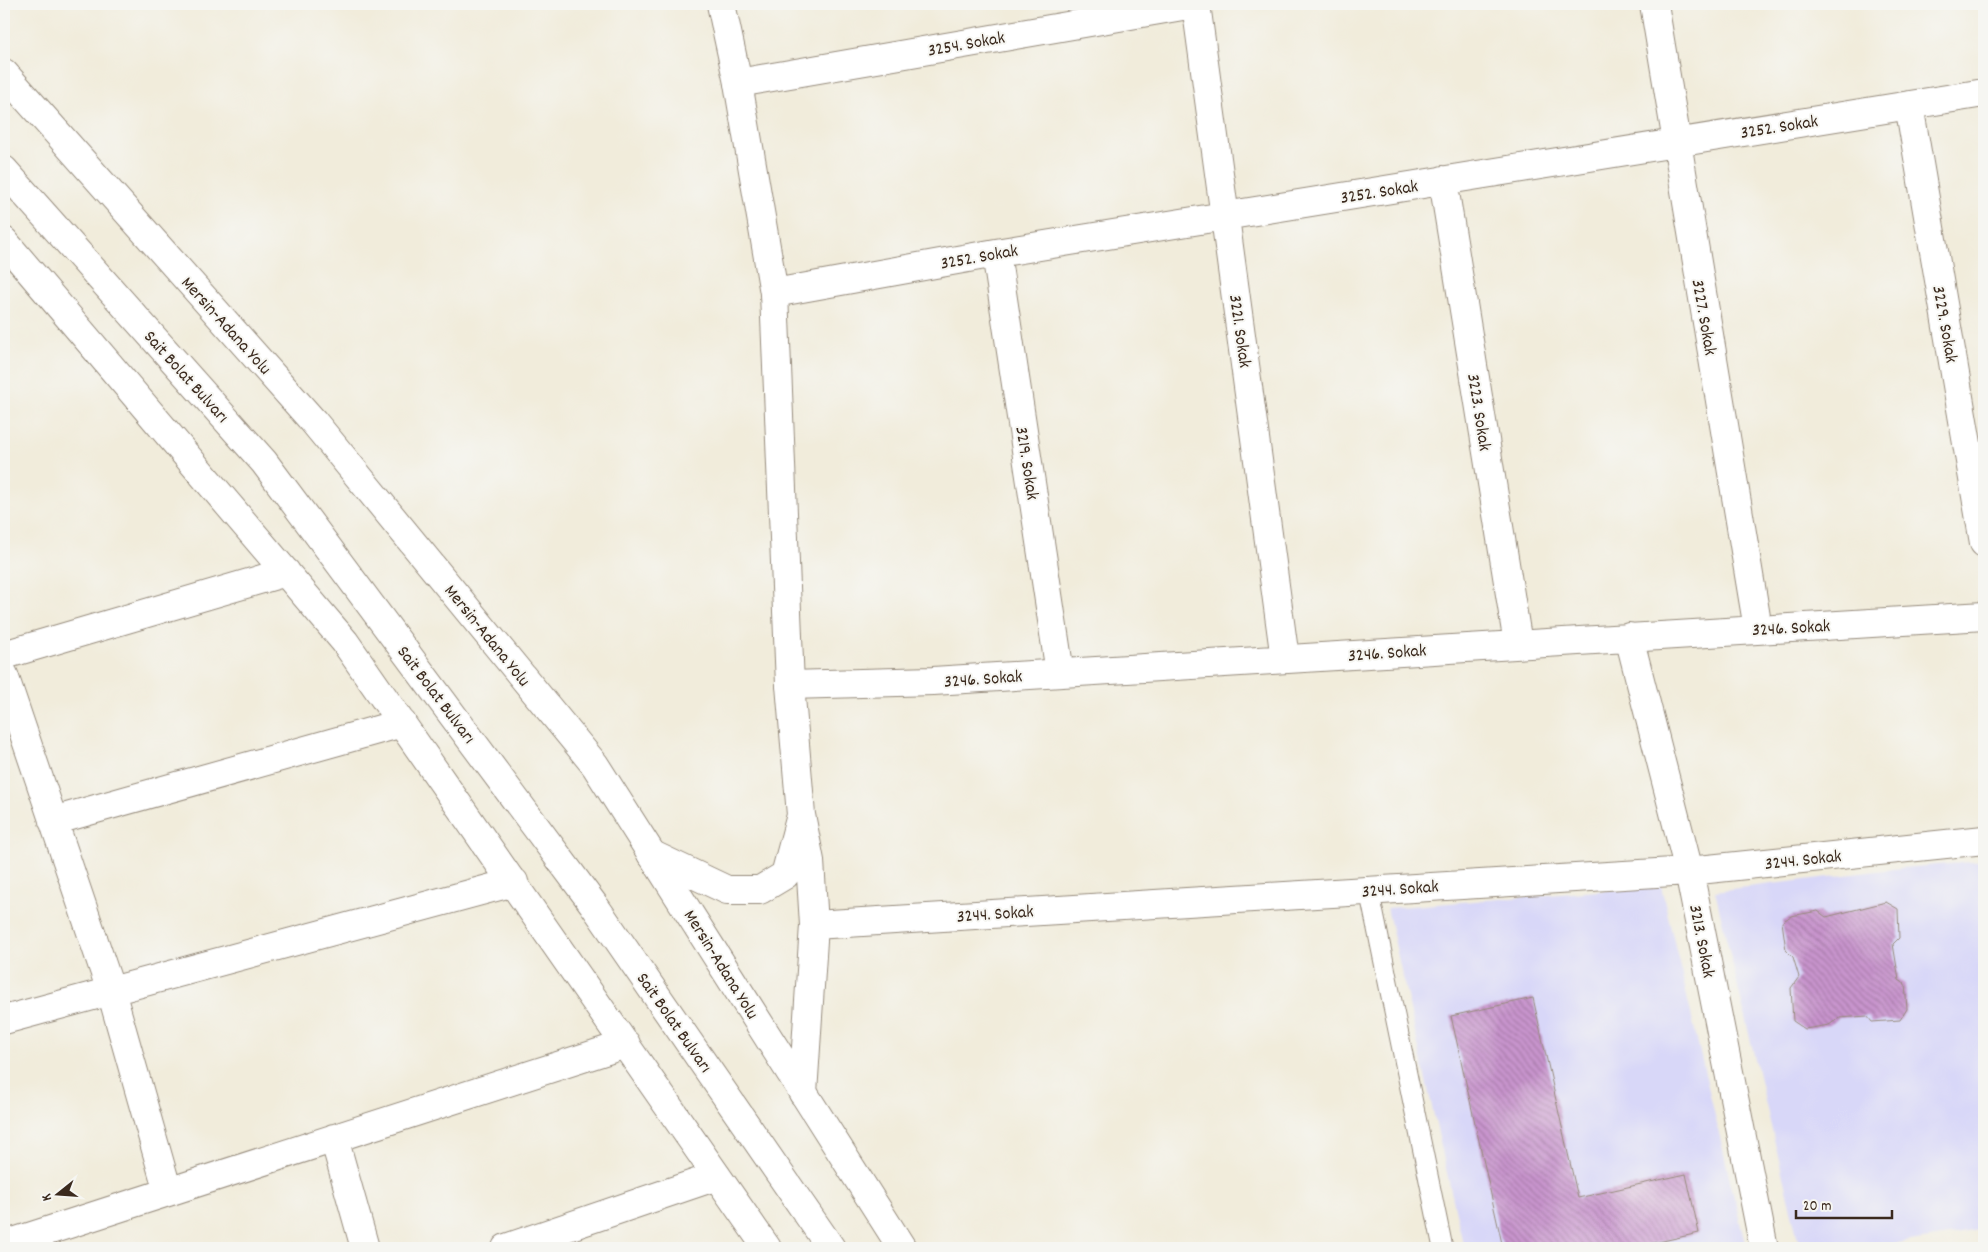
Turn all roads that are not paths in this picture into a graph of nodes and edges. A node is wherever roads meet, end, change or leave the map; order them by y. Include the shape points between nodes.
1 (722, 4) edge
2 (1195, 4) edge
3 (1654, 4) edge
4 (4, 73) edge
5 (738, 83) junction
6 (1984, 93) edge
7 (1908, 105) junction
8 (1676, 143) junction
9 (4, 170) edge
10 (1442, 180) junction
11 (1225, 216) junction
12 (4, 241) edge
13 (996, 253) junction
14 (774, 293) junction
15 (1984, 543) edge
16 (286, 572) junction
17 (1984, 616) edge
18 (1758, 629) junction
19 (1630, 637) junction
20 (1518, 644) junction
21 (4, 655) edge
22 (1284, 659) junction
23 (1060, 673) junction
24 (4, 676) edge
25 (790, 685) junction
26 (402, 723) junction
27 (801, 815) junction
28 (53, 821) junction
29 (1984, 840) edge
30 (651, 854) junction
31 (1689, 871) junction
32 (514, 882) junction
33 (1368, 890) junction
34 (814, 925) junction
35 (111, 992) junction
36 (4, 1020) edge
37 (626, 1044) junction
38 (804, 1093) junction
39 (334, 1138) junction
40 (717, 1176) junction
41 (168, 1192) junction
42 (7, 1240) edge
43 (365, 1248) edge
44 (506, 1248) edge
45 (767, 1248) edge
46 (831, 1248) edge
47 (902, 1248) edge
48 (1443, 1248) edge
49 (1764, 1248) edge

1 - 5 main road
2 - 5 main road, 3254. Sokak
2 - 11 main road, 3221. Sokak
3 - 8 main road, 3227. Sokak
4 - 30 main road, Mersin-Adana Yolu via 319,429 595,765
5 - 14 main road
6 - 7 main road, 3252. Sokak
7 - 8 main road, 3252. Sokak
7 - 15 main road, 3229. Sokak
8 - 10 main road, 3252. Sokak
8 - 18 main road, 3227. Sokak
9 - 46 main road, Sait Bolat Bulvarı via 264,462 594,905
10 - 11 main road, 3252. Sokak
10 - 20 main road, 3223. Sokak
11 - 13 main road, 3252. Sokak
11 - 22 main road, 3221. Sokak
12 - 16 main road
13 - 14 main road, 3252. Sokak
13 - 23 main road, 3219. Sokak
14 - 25 main road
16 - 21 main road
16 - 26 main road via 345,642
17 - 18 main road, 3246. Sokak
18 - 19 main road, 3246. Sokak
19 - 20 main road, 3246. Sokak
19 - 31 main road, 3213. Sokak
20 - 22 main road, 3246. Sokak
22 - 23 main road, 3246. Sokak
23 - 25 main road, 3246. Sokak
24 - 28 main road
25 - 27 main road
26 - 28 main road
26 - 32 main road
27 - 30 main road via 785,875 760,890 727,890
27 - 34 main road via 810,861
28 - 35 main road
29 - 31 main road, 3244. Sokak
30 - 38 main road, Mersin-Adana Yolu
31 - 33 main road, 3244. Sokak
31 - 49 main road, 3213. Sokak
32 - 35 main road
32 - 37 main road
33 - 34 main road, 3244. Sokak
33 - 48 lane
34 - 38 main road
35 - 36 main road
35 - 41 main road
37 - 39 main road
37 - 40 main road
38 - 47 main road, Mersin-Adana Yolu
39 - 41 main road
39 - 43 main road
40 - 44 main road
40 - 45 main road
41 - 42 main road

